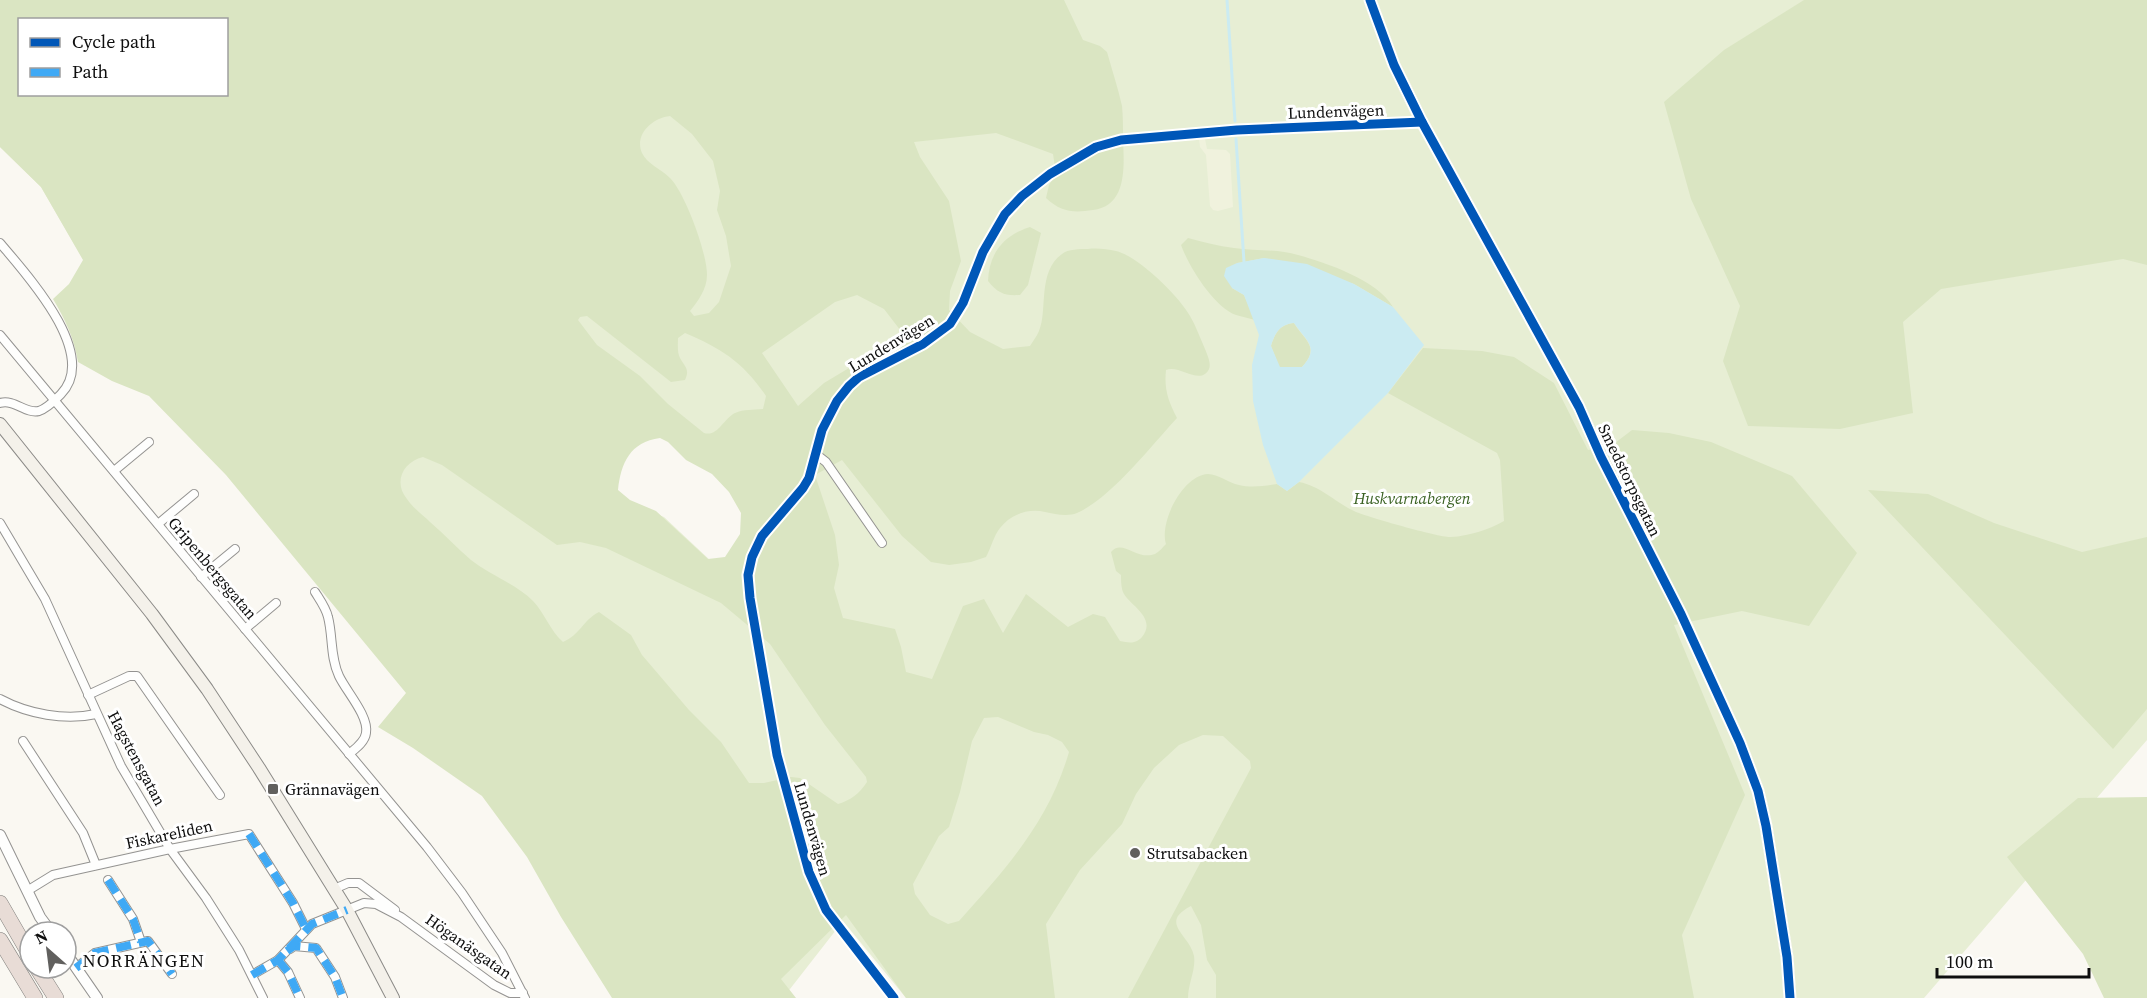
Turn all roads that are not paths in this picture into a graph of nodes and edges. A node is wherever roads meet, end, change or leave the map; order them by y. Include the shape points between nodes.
1 (1370, 0) edge
2 (1422, 122) junction
3 (0, 243) edge
4 (0, 335) edge
5 (55, 400) junction
6 (0, 403) edge
7 (0, 424) edge
8 (149, 442) dead end
9 (817, 455) junction
10 (114, 471) junction
11 (194, 494) dead end
12 (0, 523) edge
13 (158, 524) junction
14 (882, 543) dead end
15 (235, 549) dead end
16 (201, 577) junction
17 (315, 592) dead end
18 (276, 603) dead end
19 (245, 629) junction
20 (88, 695) junction
21 (0, 699) edge
22 (96, 714) junction
23 (23, 741) dead end
24 (349, 754) junction
25 (220, 795) dead end
26 (0, 835) edge
27 (170, 849) junction
28 (96, 865) junction
29 (108, 880) dead end
30 (334, 889) junction
31 (27, 891) junction
32 (0, 903) edge
33 (347, 910) junction
34 (401, 917) junction
35 (44, 920) edge
36 (306, 929) junction
37 (18, 934) edge
38 (0, 940) edge
39 (141, 942) junction
40 (287, 951) junction
41 (278, 960) junction
42 (78, 966) edge
43 (78, 971) edge
44 (172, 974) dead end
45 (252, 975) junction
46 (45, 980) edge
47 (524, 996) edge
48 (35, 998) edge
49 (56, 998) edge
50 (97, 998) edge
51 (263, 998) edge
52 (300, 998) edge
53 (343, 998) edge
54 (393, 998) edge
55 (894, 998) edge
56 (1790, 998) edge

1 - 2 street, Smedstorpsgatan via 1394,65
2 - 9 street, Lundenvägen via 1237,130 1121,140 1074,158 1038,183 1005,214 950,324 923,344 869,370 849,386 828,416
2 - 56 street, Smedstorpsgatan via 1579,407 1740,743 1766,826
3 - 5 street via 46,299 66,340 72,377
4 - 5 street, Gripenbergsgatan
5 - 6 street via 38,411 11,401
5 - 10 street, Gripenbergsgatan
7 - 30 main road via 207,689
8 - 10 street
9 - 14 street via 826,462
9 - 55 street, Lundenvägen via 803,488 762,537 752,557 748,574 750,598 777,755 808,872 826,910
10 - 13 street, Gripenbergsgatan
11 - 13 street
12 - 20 street, Hagstensgatan via 45,599
13 - 16 street, Gripenbergsgatan
15 - 16 street
16 - 19 street, Gripenbergsgatan
17 - 24 street via 328,617 339,676 366,724 364,740
18 - 19 street
19 - 24 street, Gripenbergsgatan
20 - 22 street, Hagstensgatan
20 - 25 street via 137,676
21 - 22 street via 40,713 81,717
22 - 27 street, Hagstensgatan
23 - 28 street via 83,833
24 - 47 street, Gripenbergsgatan via 462,893 502,953
26 - 31 street
27 - 28 street, Fiskareliden
27 - 36 street, Fiskareliden via 249,834
27 - 45 street, Hagstensgatan via 206,898
28 - 31 street, Fiskareliden via 53,875
29 - 39 street via 134,919
30 - 33 main road
30 - 34 street, Höganäsgatan via 348,883 359,884
31 - 35 street
32 - 37 highway
33 - 34 street, Höganäsgatan via 364,903 376,904
33 - 36 street, Höganäsgatan
33 - 54 main road
34 - 47 street, Höganäsgatan via 494,985
36 - 40 street
38 - 48 highway
39 - 42 street via 95,952
39 - 44 street via 148,941
40 - 41 street
40 - 53 street via 294,946 316,948
41 - 45 street
41 - 52 street
43 - 50 street
45 - 51 street, Hagstensgatan
46 - 49 highway

